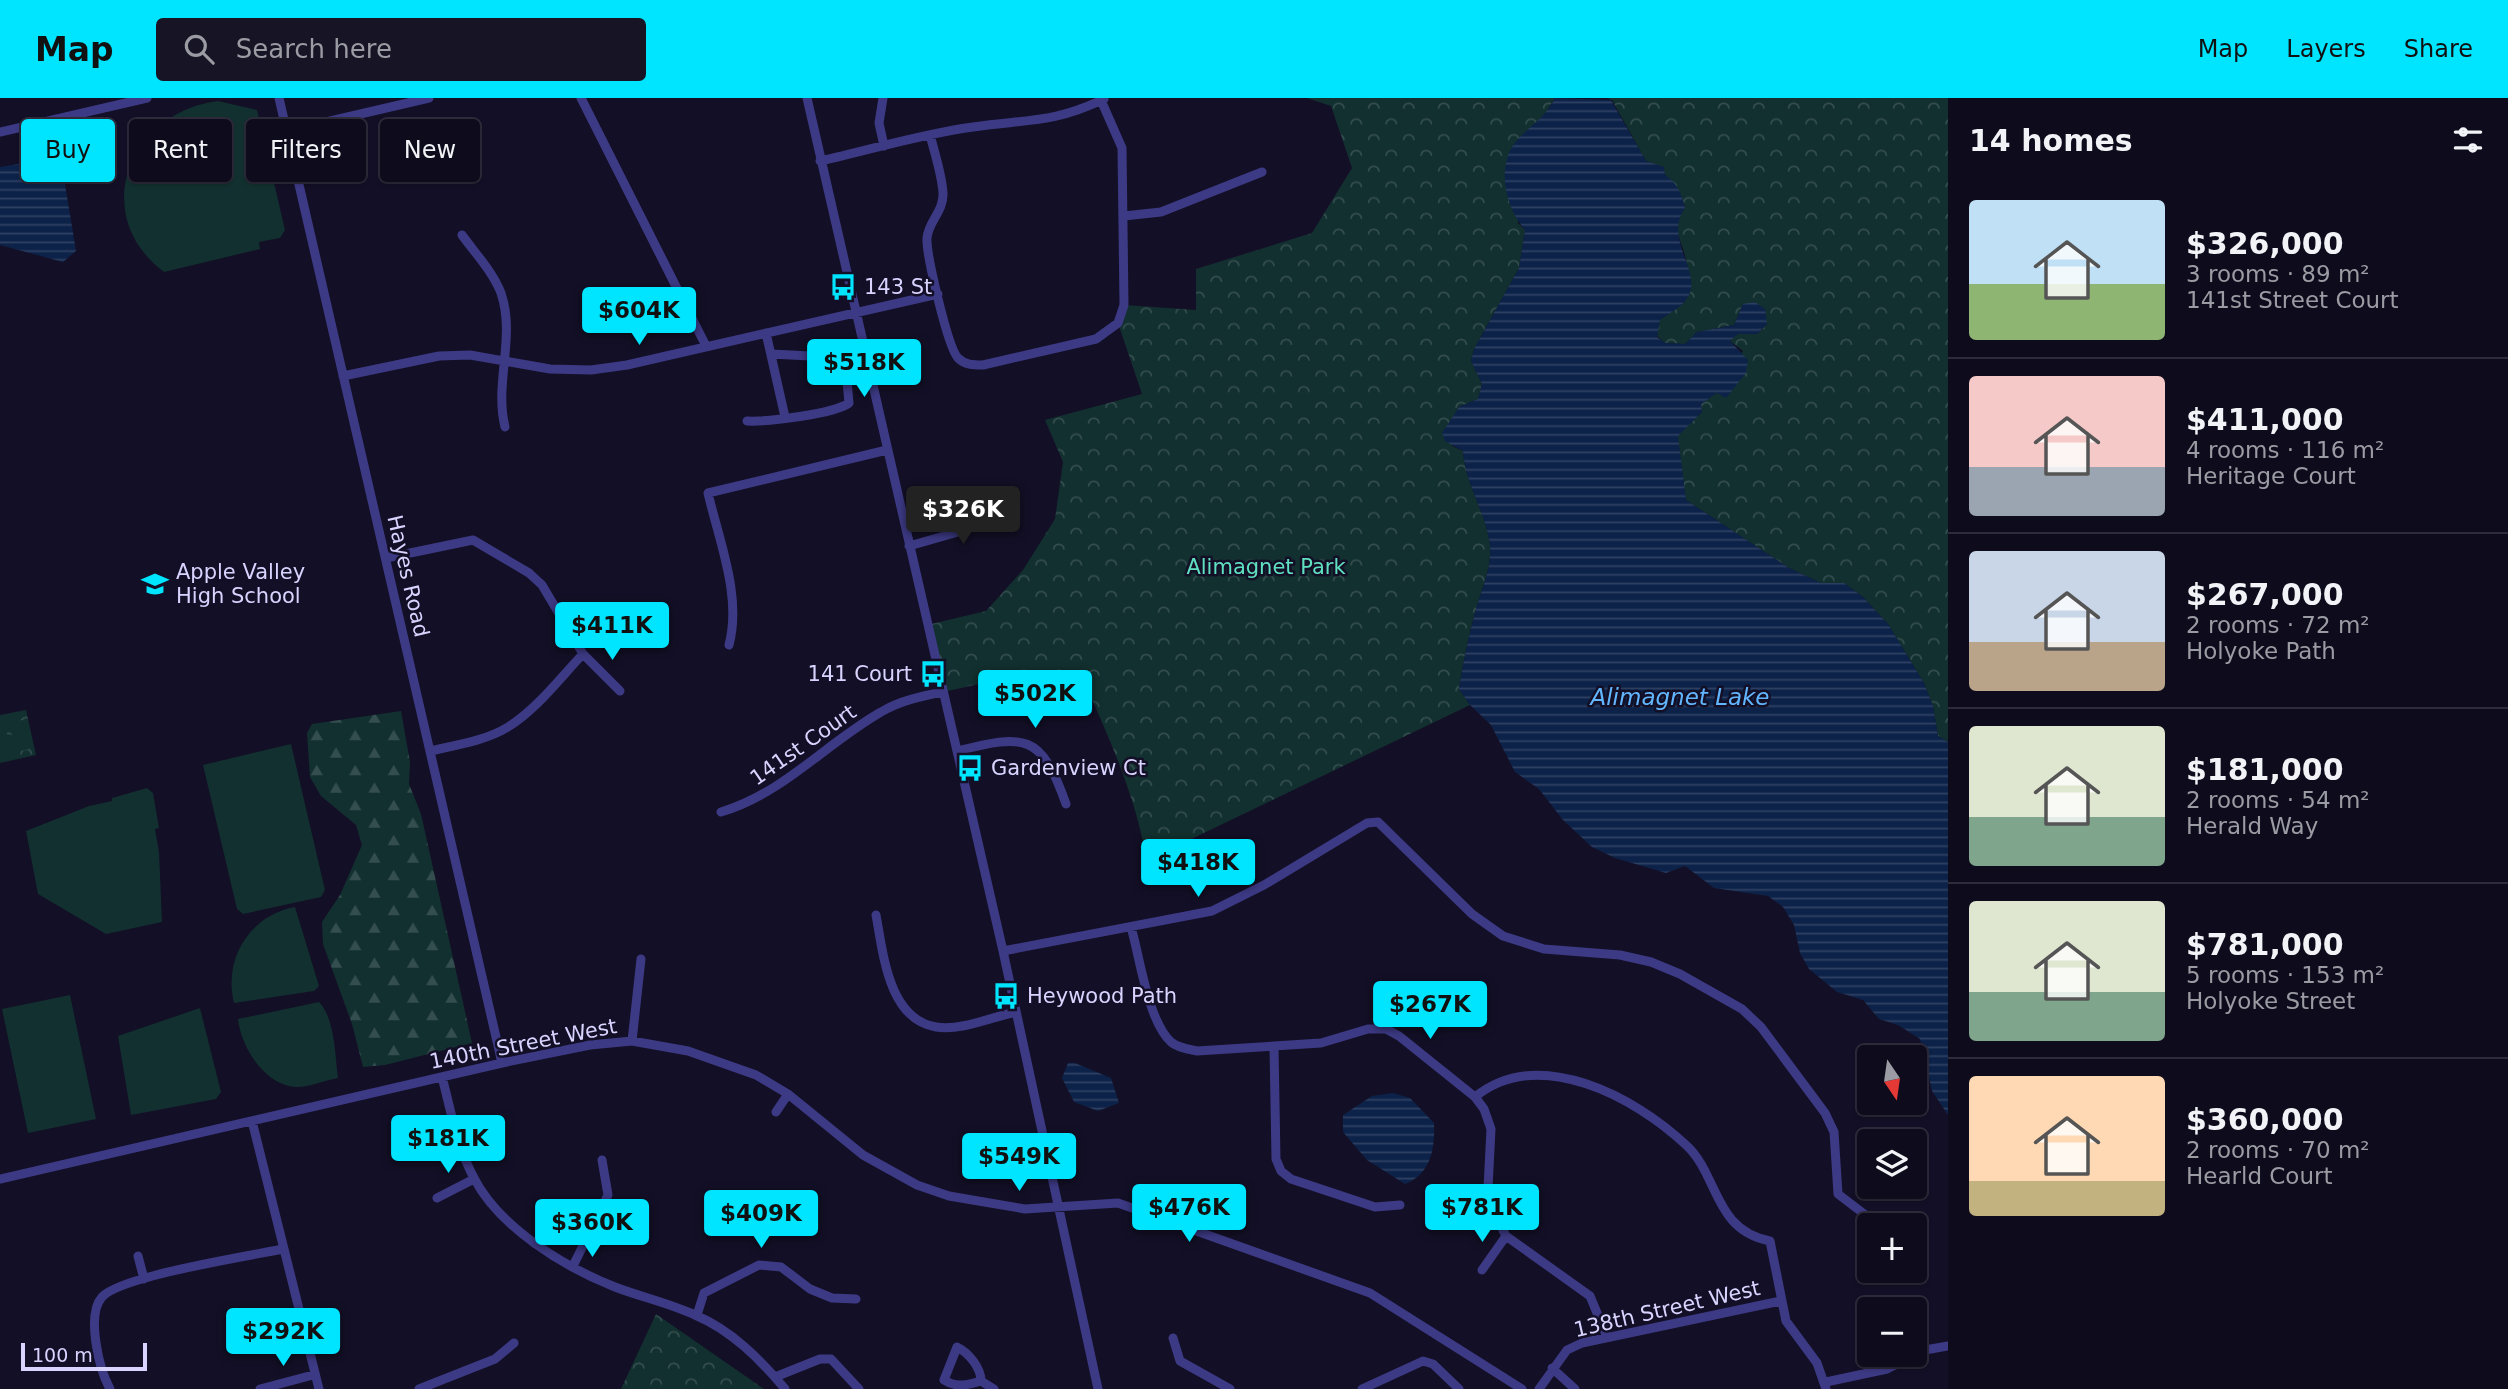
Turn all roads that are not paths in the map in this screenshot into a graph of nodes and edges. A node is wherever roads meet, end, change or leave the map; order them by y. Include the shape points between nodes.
1 (147, 98) edge
2 (279, 98) edge
3 (429, 98) edge
4 (581, 98) edge
5 (807, 98) edge
6 (883, 98) edge
7 (1102, 99) edge
8 (284, 119) edge
9 (339, 119) edge
10 (0, 132) edge
11 (930, 135) junction
12 (884, 146) junction
13 (820, 161) junction
14 (1262, 172) dead end
15 (299, 182) edge
16 (1124, 216) junction
17 (461, 235) dead end
18 (938, 294) junction
19 (855, 313) junction
20 (766, 333) junction
21 (706, 346) junction
22 (771, 354) junction
23 (505, 361) junction
24 (343, 376) junction
25 (785, 417) junction
26 (747, 421) dead end
27 (505, 427) dead end
28 (887, 450) junction
29 (987, 499) dead end
30 (909, 546) junction
31 (387, 558) junction
32 (729, 645) dead end
33 (583, 654) junction
34 (620, 691) dead end
35 (943, 692) junction
36 (430, 751) junction
37 (957, 751) junction
38 (1066, 804) dead end
39 (721, 812) dead end
40 (876, 915) dead end
41 (1131, 927) junction
42 (1003, 951) junction
43 (641, 959) dead end
44 (1016, 1012) junction
45 (632, 1041) junction
46 (1274, 1047) junction
47 (502, 1063) junction
48 (442, 1077) junction
49 (788, 1094) junction
50 (1475, 1097) junction
51 (776, 1112) dead end
52 (252, 1121) junction
53 (602, 1160) dead end
54 (0, 1179) edge
55 (474, 1179) junction
56 (437, 1198) dead end
57 (1058, 1205) junction
58 (1399, 1205) dead end
59 (1863, 1213) edge
60 (1506, 1236) junction
61 (283, 1249) junction
62 (138, 1256) dead end
63 (573, 1266) junction
64 (1482, 1270) dead end
65 (144, 1279) junction
66 (856, 1299) dead end
67 (1781, 1301) junction
68 (697, 1315) junction
69 (1607, 1337) junction
70 (1173, 1338) dead end
71 (514, 1343) dead end
72 (1948, 1346) edge
73 (1552, 1368) junction
74 (313, 1375) junction
75 (775, 1377) junction
76 (981, 1381) junction
77 (1826, 1386) edge
78 (110, 1389) edge
79 (261, 1389) edge
80 (319, 1389) edge
81 (419, 1389) edge
82 (785, 1389) edge
83 (859, 1389) edge
84 (994, 1389) edge
85 (1098, 1389) edge
86 (1230, 1389) edge
87 (1362, 1389) edge
88 (1459, 1389) edge
89 (1522, 1389) edge
90 (1539, 1389) edge
91 (1575, 1389) edge

1 - 10 street
2 - 8 street, Hayes Road
3 - 9 street
4 - 21 street
5 - 13 street
6 - 12 street via 879,123
7 - 11 street via 1046,121
7 - 16 street via 1122,148
11 - 12 street
11 - 18 street via 944,194 926,239
12 - 13 street
13 - 19 street
14 - 16 street via 1161,212
15 - 24 street, Hayes Road
16 - 18 street via 1124,305 1118,323 1096,339 970,365 951,348
17 - 23 street via 501,293
18 - 19 street
19 - 20 street
19 - 28 street
20 - 21 street
20 - 22 street
21 - 23 street via 591,370
22 - 25 street
22 - 25 street via 830,357 840,360 846,371 849,403 841,409
23 - 24 street via 439,356
23 - 27 street via 499,403
24 - 31 street, Hayes Road
25 - 26 street via 773,422
28 - 30 street
28 - 32 street via 708,493 734,604
29 - 30 street via 958,531
30 - 35 street
31 - 33 street via 474,540 541,586
31 - 36 street, Hayes Road
33 - 34 street
33 - 36 street via 507,727 484,738
35 - 37 street
35 - 39 street, 141st Court via 881,711 772,791
36 - 47 street, Hayes Road
37 - 38 street via 1011,740 1027,742 1040,751 1056,776
37 - 42 street
40 - 44 street via 890,989 915,1017 934,1027 950,1027
41 - 42 street
41 - 46 street via 1157,1022 1171,1042 1197,1051
41 - 59 street via 1212,911 1367,823 1378,822 1472,914 1503,936 1544,949 1651,962 1742,1009 1762,1027 1825,1113 1834,1132 1838,1194
42 - 44 street
43 - 45 street
44 - 57 street
45 - 47 street, 140th Street West
45 - 49 street, 140th Street West via 722,1060
46 - 50 street via 1321,1043 1368,1029 1386,1029
46 - 58 street via 1276,1159 1281,1171 1291,1179 1375,1207
47 - 48 street, 140th Street West
48 - 52 street, 140th Street West
48 - 55 street
49 - 51 street
49 - 57 street, 140th Street West via 863,1155 917,1185 986,1204 1025,1209
50 - 60 street via 1491,1129 1488,1188 1491,1206
50 - 67 street via 1503,1080 1549,1075 1582,1081 1628,1102 1687,1146 1735,1222 1751,1237 1770,1241
52 - 54 street, 140th Street West
52 - 61 street
53 - 63 street via 608,1195
55 - 56 street
55 - 63 street via 513,1227
57 - 85 street
57 - 89 street, 140th Street West via 1118,1203 1370,1293
60 - 64 street
60 - 69 street via 1590,1296
61 - 65 street
61 - 74 street
62 - 65 street
63 - 68 street via 613,1286
65 - 78 street via 110,1290 95,1309 93,1327
66 - 68 street via 832,1298 810,1289 781,1267 759,1265 704,1293
67 - 69 street, 138th Street West
67 - 77 street via 1786,1321 1817,1363
68 - 75 street via 750,1351
69 - 73 street, 138th Street West via 1567,1350
70 - 86 street via 1180,1361
71 - 81 street via 495,1359
72 - 77 street
73 - 90 street, 138th Street West
73 - 91 street
74 - 79 street
74 - 80 street
75 - 82 street
75 - 83 street via 831,1359
76 - 76 street via 966,1386 944,1380 957,1347 966,1352
76 - 84 street
87 - 88 street via 1423,1361 1433,1364

